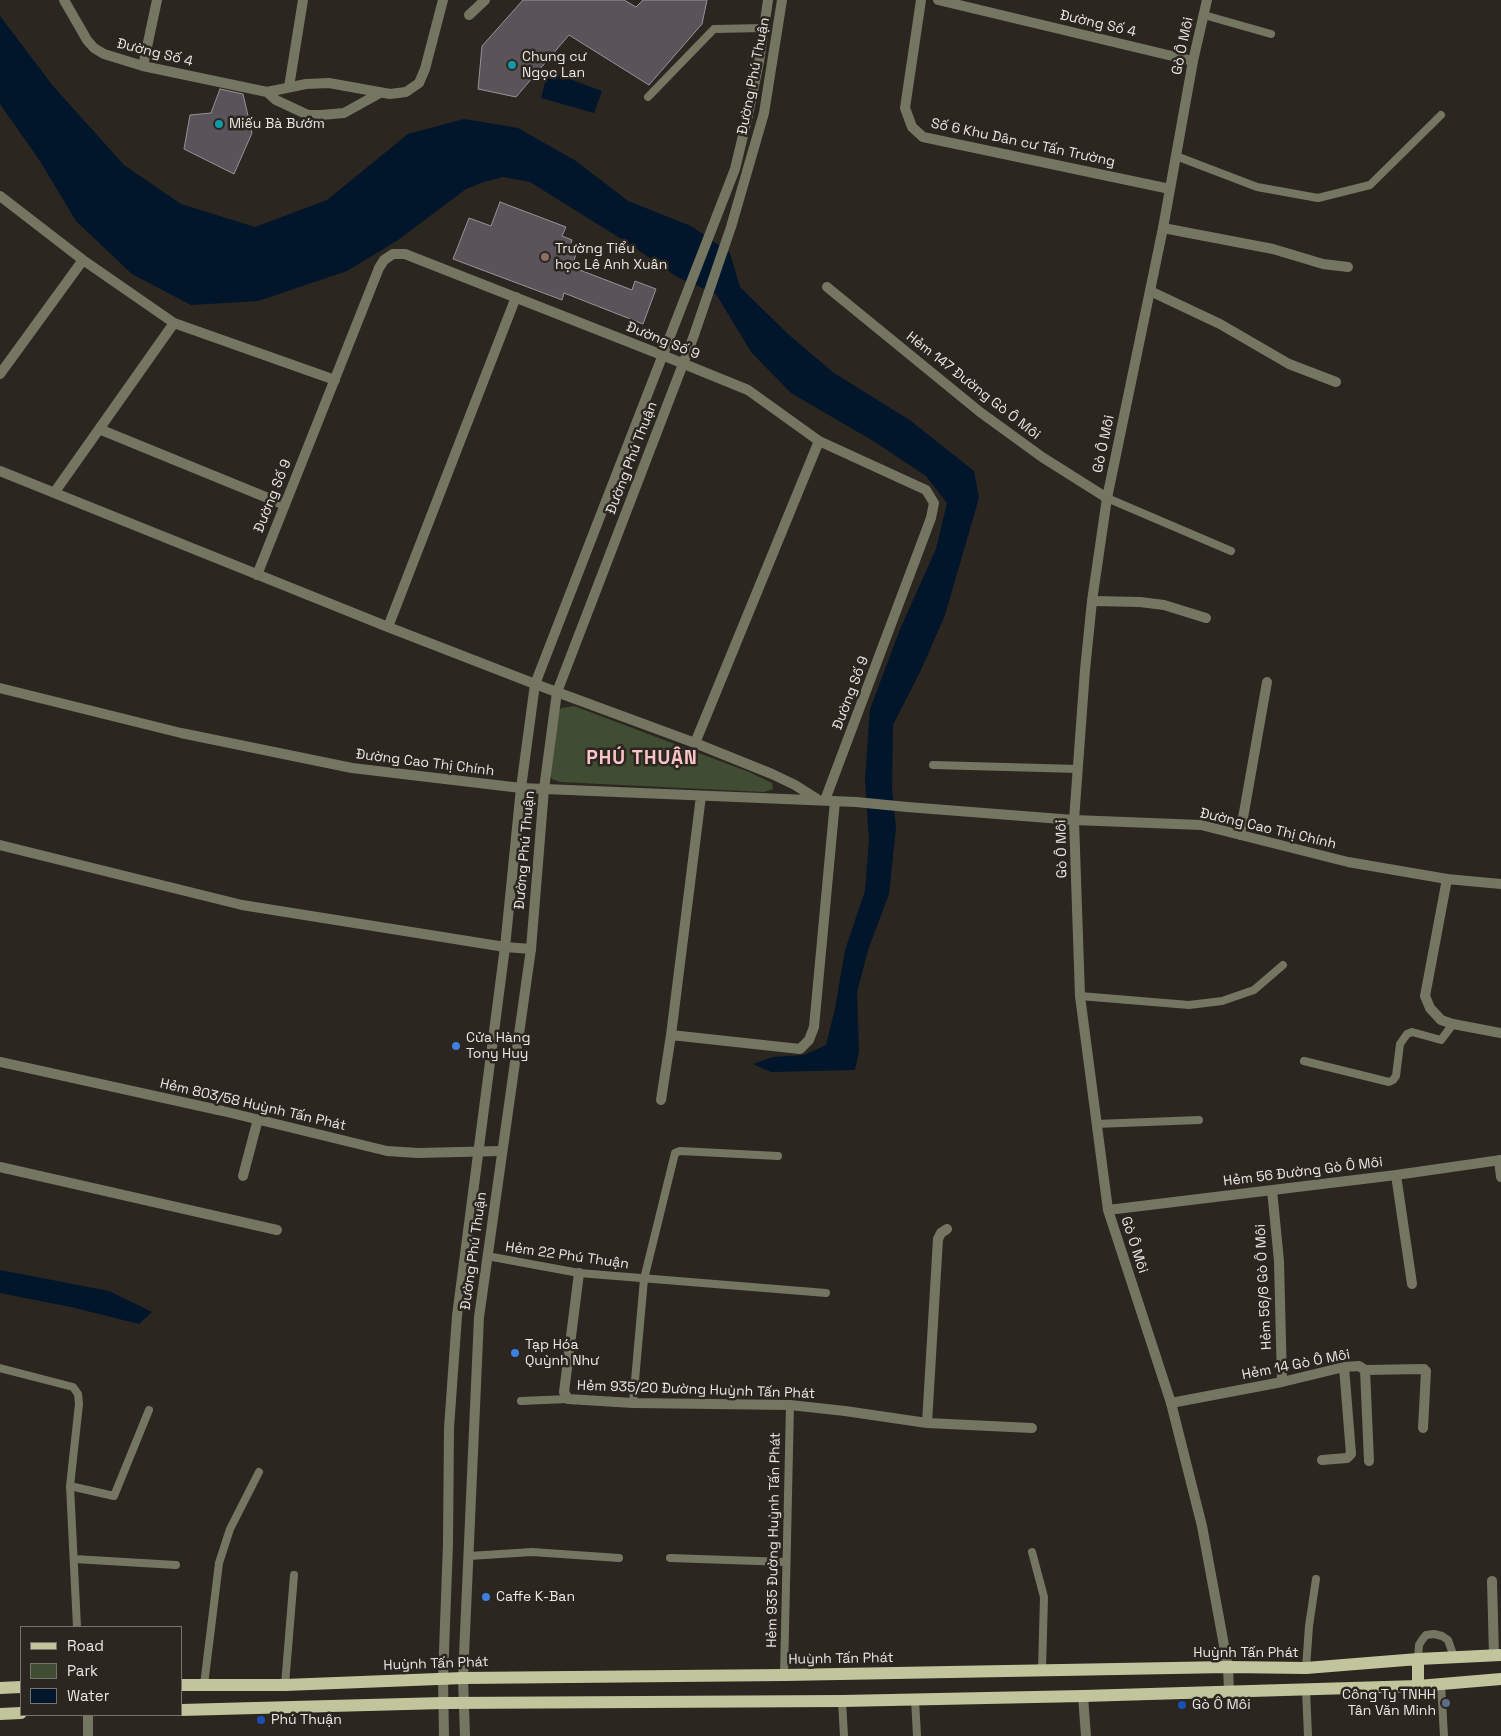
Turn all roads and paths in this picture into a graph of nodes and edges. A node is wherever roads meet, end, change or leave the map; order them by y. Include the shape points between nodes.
1 (64, 0) edge
2 (157, 0) edge
3 (303, 0) edge
4 (443, 0) edge
5 (485, 0) edge
6 (768, 0) edge
7 (782, 0) edge
8 (922, 0) edge
9 (938, 0) edge
10 (1207, 0) edge
11 (469, 15) dead end
12 (1204, 16) junction
13 (764, 28) junction
14 (1271, 34) dead end
15 (1193, 61) junction
16 (143, 66) junction
17 (289, 87) junction
18 (267, 92) junction
19 (380, 93) junction
20 (648, 97) dead end
21 (1441, 115) dead end
22 (1176, 156) junction
23 (1170, 189) junction
24 (0, 196) edge
25 (1163, 228) junction
26 (83, 260) junction
27 (1348, 267) dead end
28 (827, 287) dead end
29 (1150, 291) junction
30 (516, 297) junction
31 (174, 322) junction
32 (662, 355) junction
33 (683, 363) junction
34 (0, 374) edge
35 (335, 380) junction
36 (1336, 382) dead end
37 (99, 429) junction
38 (819, 441) junction
39 (0, 471) edge
40 (54, 493) junction
41 (1107, 498) junction
42 (284, 505) junction
43 (1231, 551) dead end
44 (257, 575) junction
45 (1092, 601) junction
46 (1206, 618) dead end
47 (388, 627) junction
48 (1267, 682) dead end
49 (535, 684) junction
50 (0, 688) edge
51 (557, 692) junction
52 (695, 743) junction
53 (934, 765) dead end
54 (1078, 769) junction
55 (521, 788) junction
56 (544, 789) junction
57 (701, 796) junction
58 (826, 800) junction
59 (1074, 820) junction
60 (1240, 835) junction
61 (0, 845) edge
62 (1447, 878) junction
63 (1501, 884) edge
64 (505, 947) junction
65 (531, 949) junction
66 (1283, 965) dead end
67 (1080, 996) junction
68 (1453, 1024) junction
69 (1501, 1033) edge
70 (670, 1035) junction
71 (1304, 1061) dead end
72 (0, 1062) edge
73 (661, 1100) dead end
74 (258, 1119) junction
75 (1199, 1120) dead end
76 (1096, 1124) junction
77 (479, 1151) junction
78 (501, 1151) junction
79 (778, 1156) dead end
80 (1500, 1160) edge
81 (0, 1167) edge
82 (1396, 1175) junction
83 (243, 1176) dead end
84 (1501, 1177) edge
85 (1272, 1190) junction
86 (1108, 1210) junction
87 (277, 1230) dead end
88 (946, 1230) dead end
89 (487, 1256) junction
90 (578, 1273) junction
91 (644, 1279) junction
92 (1412, 1284) dead end
93 (826, 1293) dead end
94 (1344, 1367) junction
95 (0, 1368) edge
96 (1365, 1370) junction
97 (1282, 1382) junction
98 (568, 1399) junction
99 (521, 1401) dead end
100 (633, 1402) junction
101 (1171, 1403) junction
102 (790, 1405) junction
103 (149, 1410) dead end
104 (927, 1424) junction
105 (1032, 1428) dead end
106 (1423, 1428) dead end
107 (1322, 1460) dead end
108 (1369, 1461) dead end
109 (259, 1472) dead end
110 (70, 1486) junction
111 (1032, 1552) dead end
112 (468, 1556) junction
113 (619, 1558) dead end
114 (670, 1558) dead end
115 (74, 1559) junction
116 (786, 1562) junction
117 (176, 1565) dead end
118 (294, 1575) dead end
119 (1316, 1580) dead end
120 (1492, 1581) dead end
121 (77, 1626) edge
122 (1497, 1655) edge
123 (1454, 1657) junction
124 (1418, 1659) junction
125 (1228, 1667) junction
126 (1306, 1668) junction
127 (1042, 1670) junction
128 (784, 1675) junction
129 (443, 1678) junction
130 (463, 1678) junction
131 (1501, 1679) edge
132 (1441, 1684) junction
133 (182, 1685) edge
134 (204, 1685) junction
135 (285, 1685) junction
136 (1418, 1686) junction
137 (20, 1687) edge
138 (0, 1688) edge
139 (1306, 1690) junction
140 (1229, 1691) junction
141 (1084, 1696) junction
142 (915, 1699) junction
143 (842, 1701) junction
144 (443, 1703) junction
145 (464, 1703) junction
146 (182, 1710) edge
147 (20, 1713) edge
148 (0, 1714) edge
149 (88, 1716) edge
150 (88, 1736) edge
151 (444, 1736) edge
152 (465, 1736) edge
153 (844, 1736) edge
154 (917, 1736) edge
155 (1086, 1736) edge
156 (1308, 1736) edge
157 (1444, 1736) edge

1 - 16 street, Đường Số 4 via 94,48
2 - 16 street
3 - 17 street
4 - 19 street, Đường Số 4 via 419,83 406,92
5 - 11 street
6 - 13 street
7 - 33 street, Đường Phú Thuận via 764,113 731,227
8 - 23 street, Số 6 Khu Dân cư Tấn Trường via 905,108 912,127 923,137
9 - 15 street, Đường Số 4
10 - 12 street, Gò Ô Môi
12 - 14 lane
12 - 15 street, Gò Ô Môi
13 - 20 lane via 714,29
13 - 32 street, Đường Phú Thuận via 735,169
15 - 22 street, Gò Ô Môi
16 - 18 street, Đường Số 4
17 - 18 street, Đường Số 4
17 - 19 street, Đường Số 4 via 329,83
18 - 19 street, Đường Số 4 via 292,109 308,115 344,112
21 - 22 lane via 1370,185 1318,198 1257,187
22 - 23 street, Gò Ô Môi
23 - 25 street, Gò Ô Môi
24 - 26 street
25 - 27 street
25 - 29 street, Gò Ô Môi
26 - 31 street
26 - 34 street
28 - 41 street, Hẻm 147 Đường Gò Ô Môi via 980,412
29 - 36 street via 1220,324 1303,371
29 - 41 street, Gò Ô Môi
30 - 32 street, Đường Số 9
30 - 35 street, Đường Số 9 via 405,254 393,254 379,268
30 - 47 street
31 - 35 street
31 - 37 street
32 - 33 street, Đường Số 9
32 - 49 street, Đường Phú Thuận
33 - 38 street, Đường Số 9 via 748,390
33 - 51 street, Đường Phú Thuận
35 - 42 street, Đường Số 9
37 - 40 street
37 - 42 street
38 - 52 street
38 - 58 street, Đường Số 9 via 926,490 934,503
39 - 40 street
40 - 44 street
41 - 43 lane
41 - 45 street, Gò Ô Môi
42 - 44 street, Đường Số 9
44 - 47 street
45 - 46 street via 1164,605
45 - 54 street, Gò Ô Môi
47 - 49 street
48 - 60 street
49 - 51 street
49 - 55 street, Đường Phú Thuận
50 - 55 street, Đường Cao Thị Chính via 181,733 352,768
51 - 52 street
51 - 56 street, Đường Phú Thuận
52 - 58 street
53 - 54 lane
54 - 59 street, Gò Ô Môi
55 - 56 street, Đường Cao Thị Chính
55 - 64 street, Đường Phú Thuận
56 - 57 street, Đường Cao Thị Chính
56 - 65 street, Đường Phú Thuận
57 - 58 street, Đường Cao Thị Chính
57 - 70 street
58 - 59 street, Đường Cao Thị Chính
58 - 70 street, Đường Số 9 via 814,1027 809,1040 800,1049
59 - 60 street, Đường Cao Thị Chính via 1201,825
59 - 67 street, Gò Ô Môi
60 - 62 street, Đường Cao Thị Chính via 1348,862
61 - 64 street via 242,905
62 - 63 street, Đường Cao Thị Chính
62 - 68 street via 1425,996 1441,1020
64 - 65 street
64 - 77 street, Đường Phú Thuận
65 - 78 street, Đường Phú Thuận
66 - 67 lane via 1254,990 1222,1002 1189,1005
67 - 76 street, Gò Ô Môi
68 - 69 street
68 - 71 lane via 1441,1040 1412,1032 1407,1034 1400,1044 1396,1076 1389,1082
70 - 73 street
72 - 74 street, Hẻm 803/58 Huỳnh Tấn Phát
74 - 77 street, Hẻm 803/58 Huỳnh Tấn Phát via 387,1151
74 - 83 street
75 - 76 lane
76 - 86 street, Gò Ô Môi
77 - 78 street, Hẻm 803/58 Huỳnh Tấn Phát
77 - 129 street, Đường Phú Thuận via 457,1316 449,1418
78 - 89 street, Đường Phú Thuận
79 - 91 lane via 675,1153
80 - 82 street, Hẻm 56 Đường Gò Ô Môi
80 - 84 street
81 - 87 street
82 - 85 street, Hẻm 56 Đường Gò Ô Môi
82 - 92 street
85 - 86 street, Hẻm 56 Đường Gò Ô Môi
85 - 97 street, Hẻm 56/6 Gò Ô Môi via 1279,1261
86 - 101 street, Gò Ô Môi
88 - 104 street via 938,1239
89 - 90 lane, Hẻm 22 Phú Thuận
89 - 112 street, Đường Phú Thuận via 479,1317
90 - 91 lane, Hẻm 22 Phú Thuận
90 - 98 street via 564,1392
91 - 93 lane, Hẻm 22 Phú Thuận
91 - 100 lane
94 - 96 street, Hẻm 14 Gò Ô Môi via 1359,1366
94 - 97 street, Hẻm 14 Gò Ô Môi
94 - 107 street via 1351,1454 1347,1458
95 - 110 lane via 73,1387 78,1394
96 - 106 street via 1424,1369
96 - 108 street, Hẻm 14 Gò Ô Môi
97 - 101 street, Hẻm 14 Gò Ô Môi
98 - 99 lane
98 - 100 street, Hẻm 935/20 Đường Huỳnh Tấn Phát
100 - 102 street, Hẻm 935/20 Đường Huỳnh Tấn Phát
101 - 125 street, Gò Ô Môi via 1202,1526
102 - 104 street, Hẻm 935/20 Đường Huỳnh Tấn Phát
102 - 116 lane, Hẻm 935 Đường Huỳnh Tấn Phát
103 - 110 lane via 114,1496
104 - 105 street, Hẻm 935/20 Đường Huỳnh Tấn Phát
109 - 134 lane via 230,1529 219,1563
110 - 115 lane
111 - 127 lane via 1044,1597
112 - 113 lane via 532,1552
112 - 130 street, Đường Phú Thuận
114 - 116 lane
115 - 117 lane
115 - 121 lane
116 - 128 lane, Hẻm 935 Đường Huỳnh Tấn Phát
118 - 135 lane
119 - 126 lane
120 - 122 street
122 - 123 main road, Huỳnh Tấn Phát
123 - 124 main road, Huỳnh Tấn Phát
123 - 124 lane via 1448,1640 1434,1634 1422,1640
124 - 126 main road, Huỳnh Tấn Phát
124 - 136 main road
125 - 126 main road, Huỳnh Tấn Phát
125 - 127 main road, Huỳnh Tấn Phát
125 - 140 street, Gò Ô Môi
127 - 128 main road, Huỳnh Tấn Phát
128 - 130 main road, Huỳnh Tấn Phát
129 - 130 main road, Huỳnh Tấn Phát
129 - 135 main road, Huỳnh Tấn Phát
129 - 144 street, Đường Phú Thuận
130 - 145 street, Đường Phú Thuận
131 - 132 main road
132 - 136 main road
132 - 157 lane
133 - 134 main road, Huỳnh Tấn Phát
134 - 135 main road, Huỳnh Tấn Phát
136 - 139 main road
137 - 138 main road
139 - 140 main road
139 - 156 lane
140 - 141 main road
141 - 142 main road
141 - 155 street
142 - 143 main road
142 - 154 lane
143 - 145 main road
143 - 153 lane
144 - 145 main road
144 - 146 main road
144 - 151 street, Đường Phú Thuận
145 - 152 street, Đường Phú Thuận
147 - 148 main road
149 - 150 street

